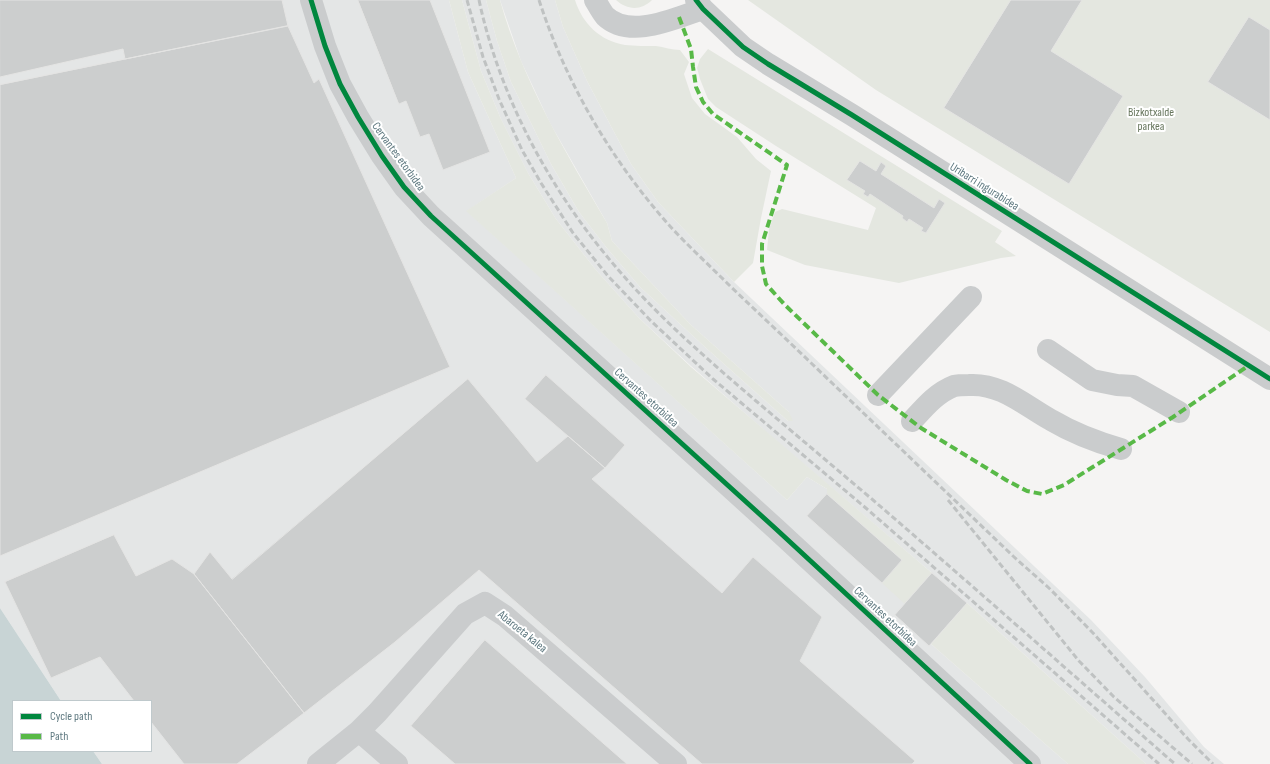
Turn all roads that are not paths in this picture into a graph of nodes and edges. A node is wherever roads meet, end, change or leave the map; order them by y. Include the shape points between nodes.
1 (311, 0) edge
2 (595, 0) edge
3 (699, 4) edge
4 (971, 296) dead end
5 (1048, 350) dead end
6 (1270, 379) edge
7 (878, 395) dead end
8 (1179, 412) dead end
9 (912, 421) dead end
10 (1120, 449) dead end
11 (359, 731) junction
12 (318, 764) edge
13 (397, 764) edge
14 (676, 764) edge
15 (1030, 764) edge

1 - 15 street, Cervantes etorbidea via 340,84 358,117 404,186 431,216 782,534
2 - 3 street via 610,20 634,27 659,23
3 - 6 street, Uribarri ingurabidea via 743,47 768,64
4 - 7 street
5 - 8 street via 1092,380 1133,386
9 - 10 street via 934,397 954,386 980,384 997,388 1095,442
11 - 12 street
11 - 13 street
11 - 14 street, Abaroeta kalea via 465,614 484,604 506,616

